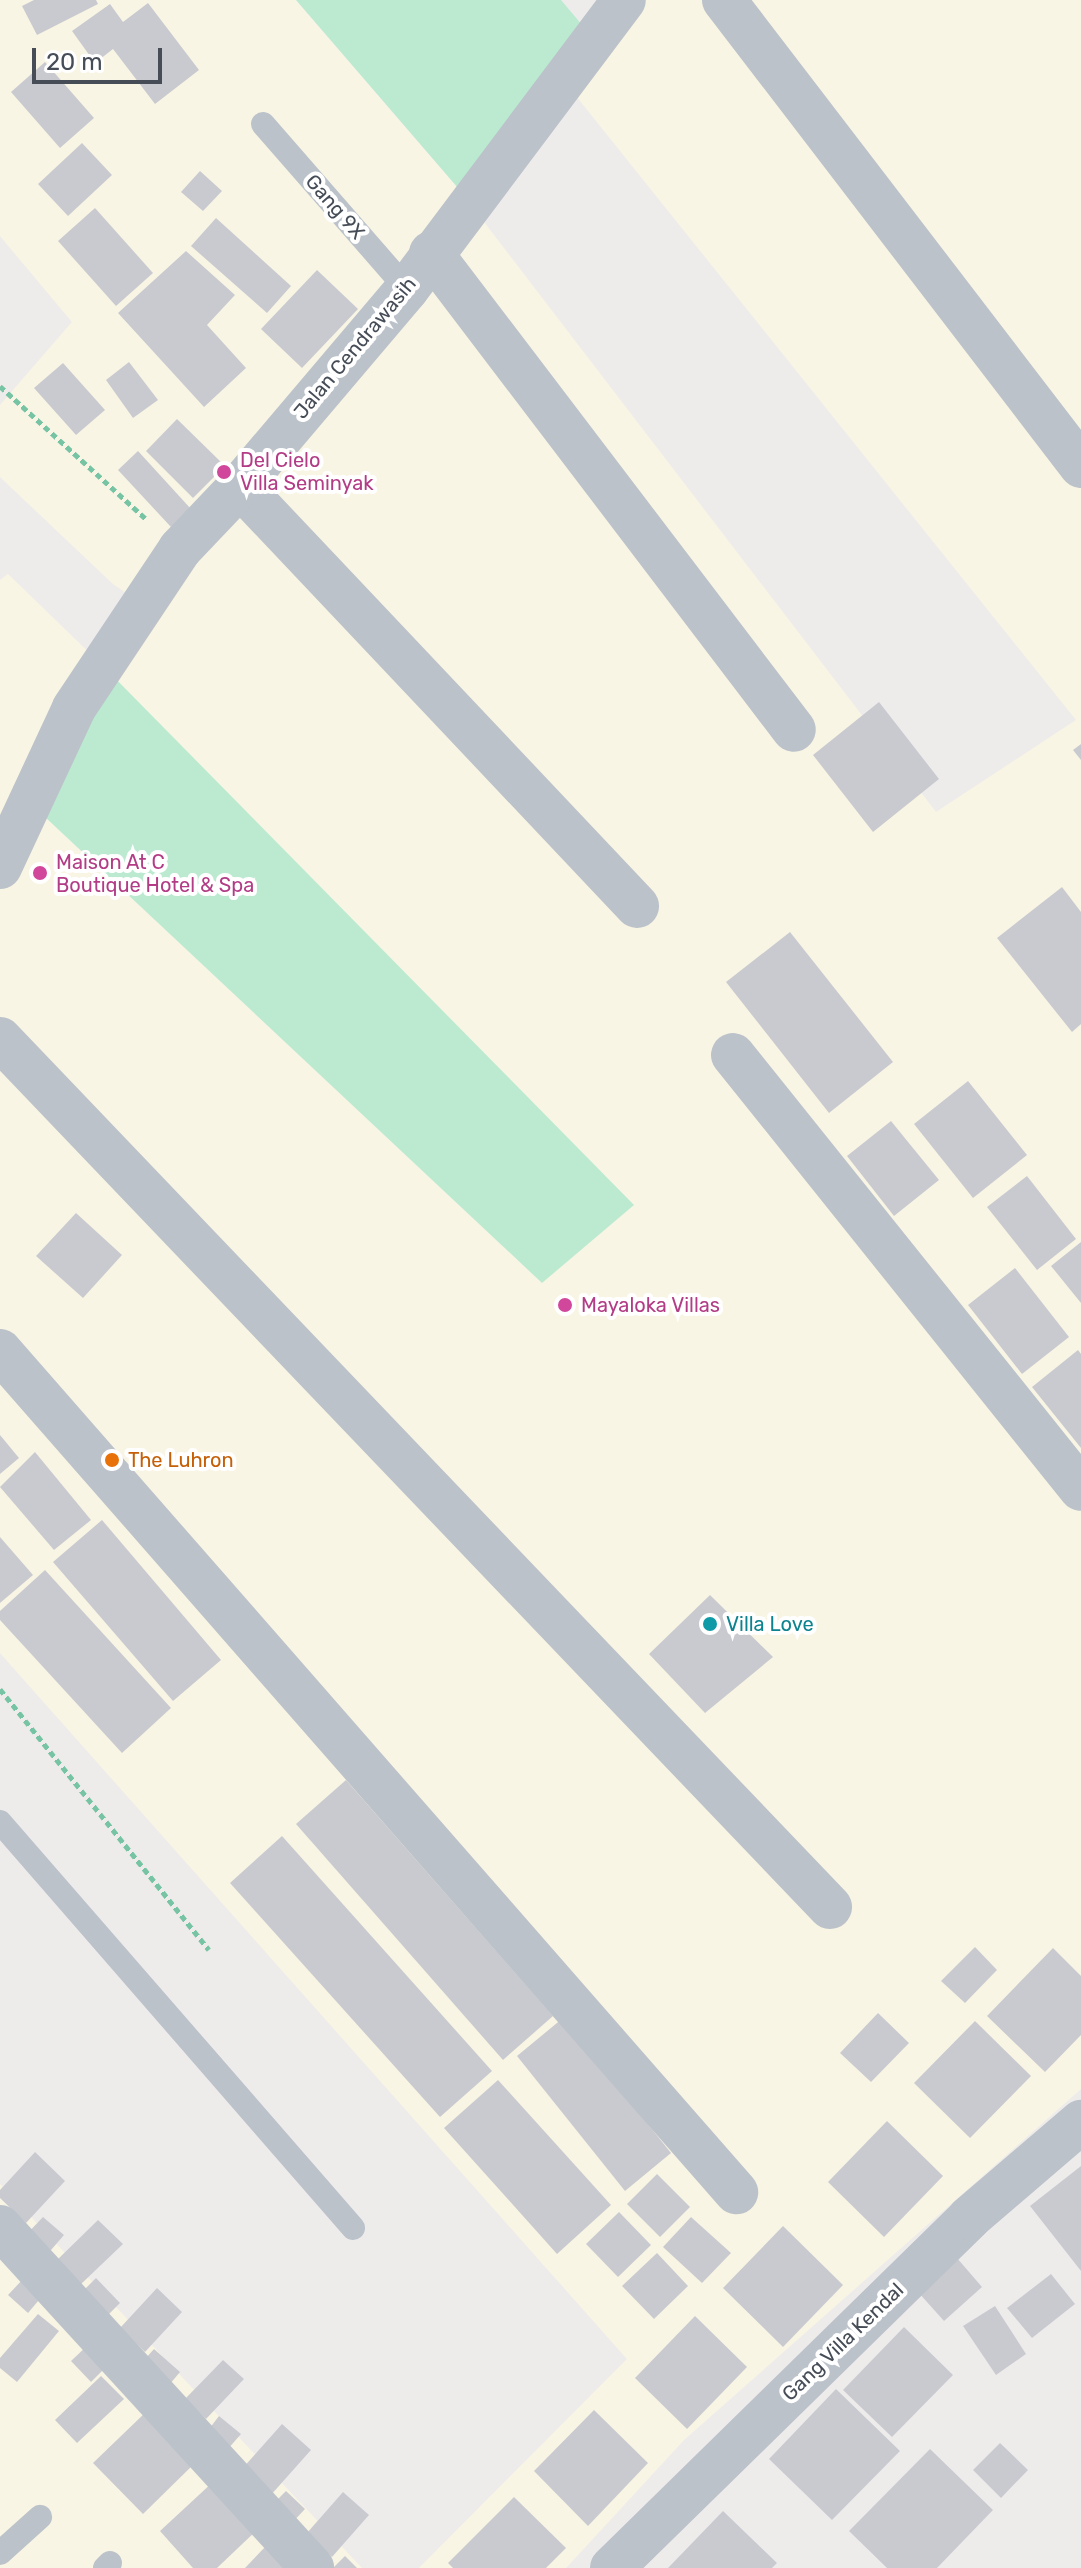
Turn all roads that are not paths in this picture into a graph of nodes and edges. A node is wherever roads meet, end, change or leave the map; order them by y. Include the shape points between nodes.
1 (724, 0) edge
2 (621, 2) edge
3 (263, 124) dead end
4 (431, 253) junction
5 (407, 289) junction
6 (1081, 466) edge
7 (240, 486) junction
8 (794, 730) dead end
9 (0, 867) edge
10 (637, 906) dead end
11 (0, 1039) edge
12 (733, 1055) dead end
13 (0, 1351) edge
14 (1081, 1489) edge
15 (0, 1822) edge
16 (830, 1907) dead end
17 (1081, 2122) edge
18 (736, 2192) dead end
19 (0, 2227) edge
20 (353, 2228) dead end
21 (40, 2517) dead end
22 (0, 2553) edge
23 (312, 2568) edge
24 (612, 2568) edge

1 - 6 street
2 - 4 street, Jalan Cendrawasih
3 - 5 lane, Gang 9X
4 - 5 street, Jalan Cendrawasih
4 - 8 street
5 - 7 street, Jalan Cendrawasih
7 - 9 street, Jalan Cendrawasih via 180,549 74,708
7 - 10 street
11 - 16 street
12 - 14 street
13 - 18 street
15 - 20 lane
17 - 24 street, Gang Villa Kendal via 969,2218
19 - 23 street
21 - 22 lane

